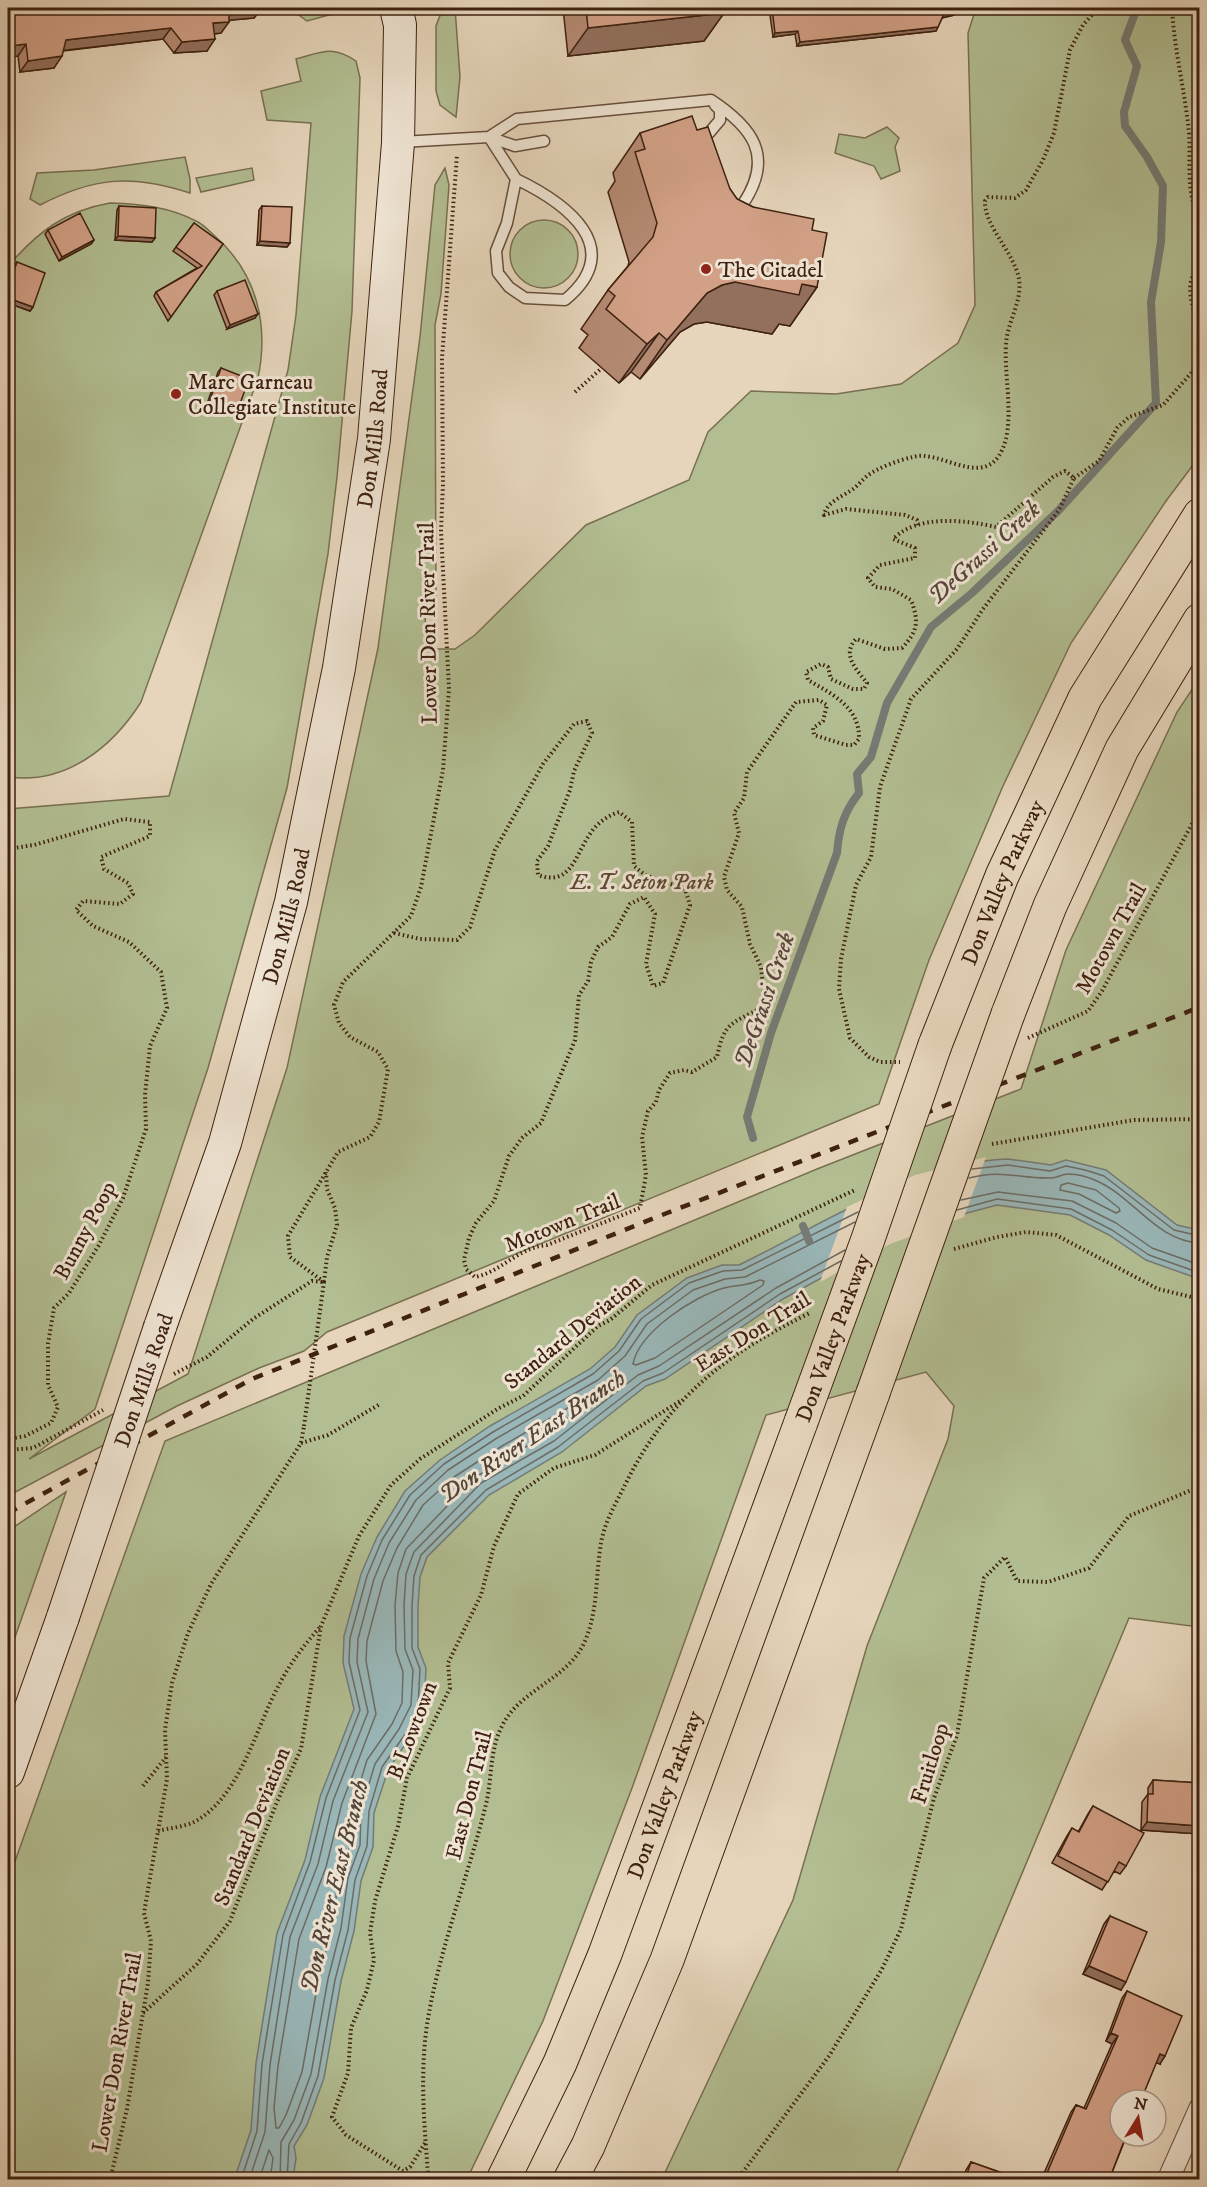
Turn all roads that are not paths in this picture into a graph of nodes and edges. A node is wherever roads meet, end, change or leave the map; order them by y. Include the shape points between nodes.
1 (401, 14) edge
2 (711, 100) junction
3 (709, 133) edge
4 (489, 137) junction
5 (544, 141) dead end
6 (398, 142) junction
7 (516, 179) junction
8 (743, 204) edge
9 (1200, 514) edge
10 (1200, 620) edge
11 (8, 1772) edge
12 (1200, 2108) edge
13 (503, 2180) edge
14 (570, 2180) edge
15 (1168, 2180) edge

1 - 6 main road, Don Mills Road
2 - 3 lane via 720,110 720,120
2 - 4 lane via 517,119
2 - 8 lane via 744,123 753,137 756,175
4 - 5 lane via 515,146
4 - 6 lane
4 - 7 lane
6 - 11 main road, Don Mills Road, bridge via 374,439 339,668 291,902 225,1143
7 - 7 lane via 507,223 496,251 498,273 525,298 564,300 581,286 590,269 590,243 571,213
9 - 13 highway, Don Valley Parkway, bridge via 1085,698 1002,876 934,1045 868,1239 605,1954 560,2063
10 - 14 highway, bridge via 1122,749 1050,906 1016,1026 873,1393 667,1960
12 - 15 street

